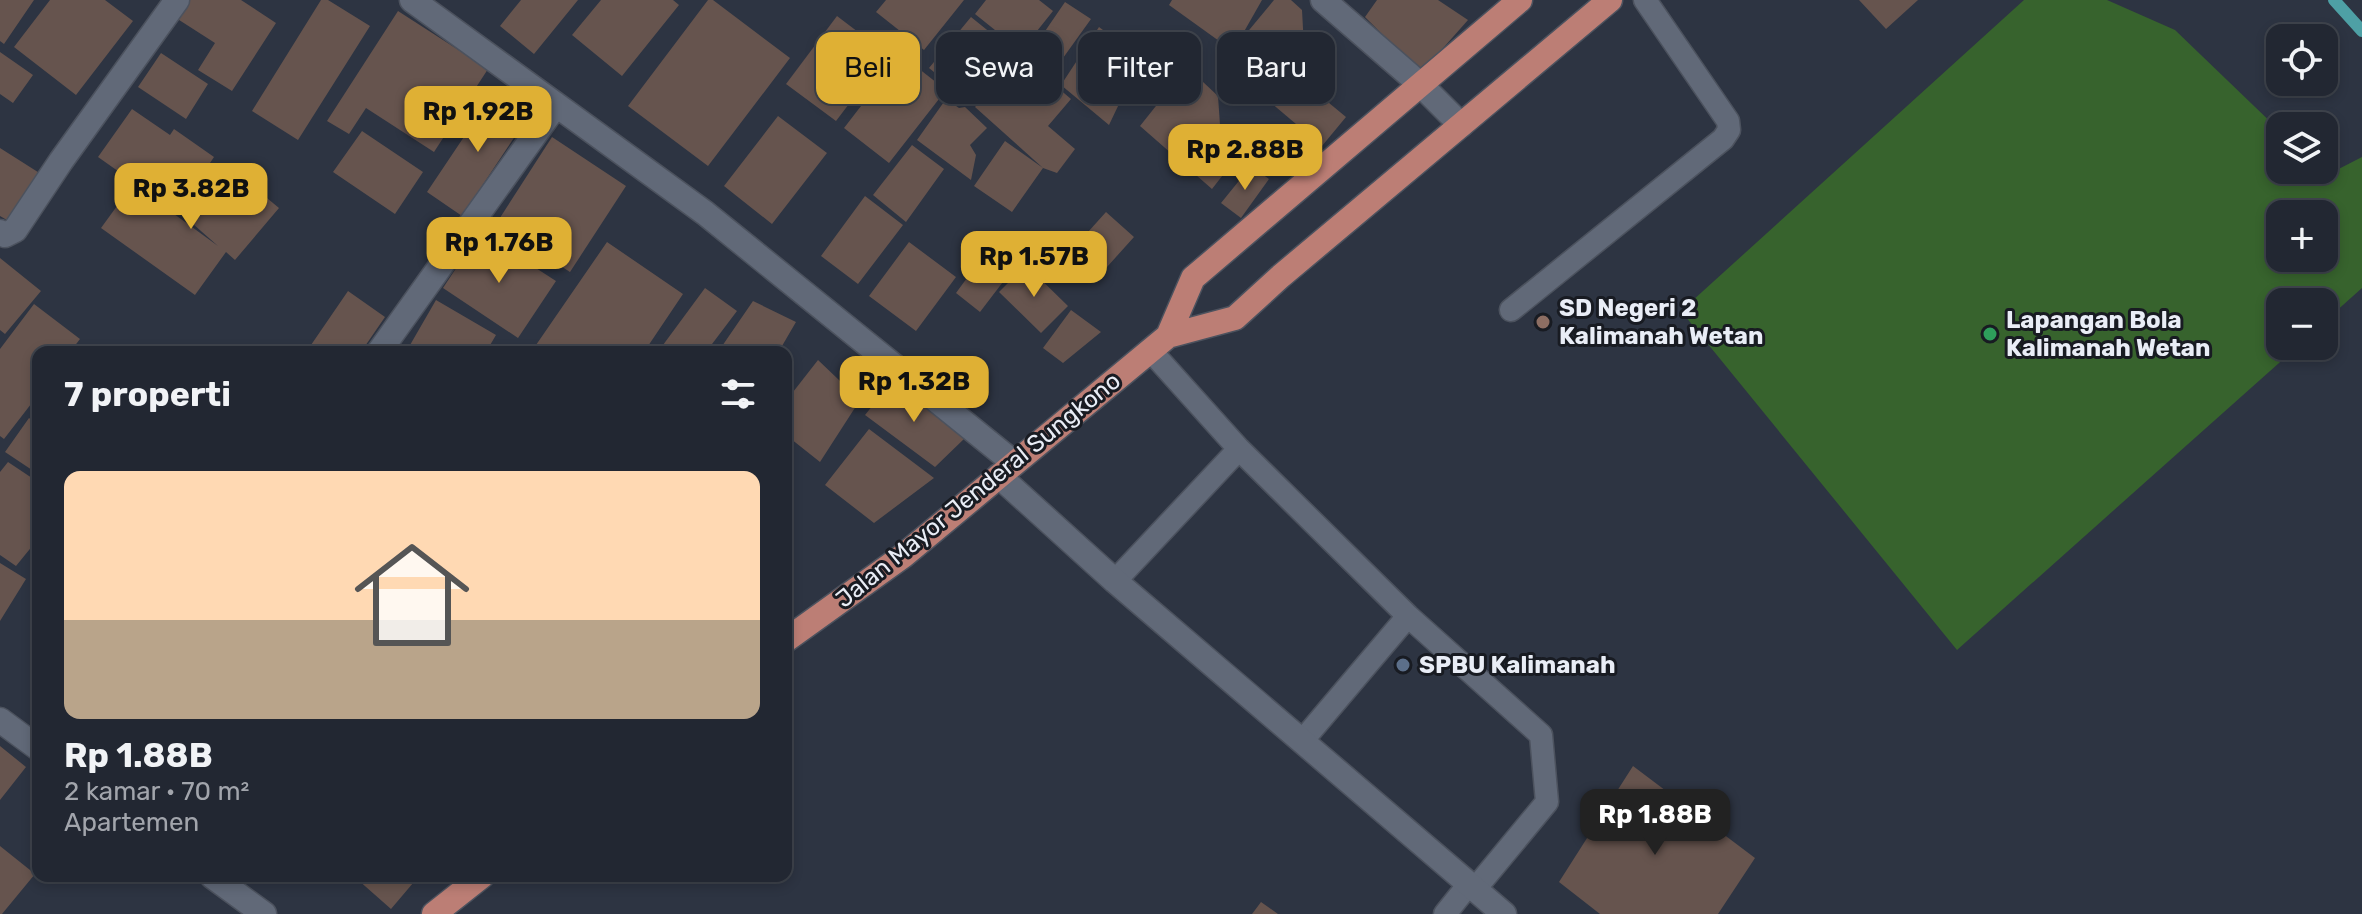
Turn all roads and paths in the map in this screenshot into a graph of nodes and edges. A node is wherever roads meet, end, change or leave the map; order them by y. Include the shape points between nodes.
1 (177, 0) edge
2 (412, 0) edge
3 (1323, 0) edge
4 (1520, 0) edge
5 (1610, 0) edge
6 (1645, 0) edge
7 (1421, 85) junction
8 (556, 105) junction
9 (1461, 125) junction
10 (0, 232) edge
11 (1511, 310) dead end
12 (1159, 343) junction
13 (383, 346) edge
14 (1239, 449) junction
15 (1007, 470) junction
16 (1115, 581) junction
17 (1408, 616) junction
18 (792, 636) edge
19 (0, 720) edge
20 (1303, 740) junction
21 (32, 744) edge
22 (220, 882) edge
23 (474, 882) edge
24 (1472, 886) junction
25 (264, 914) edge
26 (434, 914) edge
27 (1445, 914) edge
28 (1504, 914) edge

1 - 10 street via 15,230
2 - 8 street
3 - 7 street
4 - 7 main road, Jalan Mayor Jenderal Sungkono
5 - 9 main road, Jalan Mayor Jenderal Sungkono
6 - 11 lane via 1728,121 1729,130
7 - 9 street
7 - 12 main road, Jalan Mayor Jenderal Sungkono via 1193,278
8 - 13 street
8 - 15 street via 705,213
9 - 12 main road, Jalan Mayor Jenderal Sungkono via 1235,318
12 - 14 lane
12 - 15 main road, Jalan Mayor Jenderal Sungkono
14 - 16 lane
14 - 17 lane
15 - 16 street
15 - 18 main road, Jalan Mayor Jenderal Sungkono via 903,556
16 - 20 street
17 - 20 lane
17 - 24 lane via 1541,735 1547,802
19 - 21 street
20 - 24 street
22 - 25 street
23 - 26 main road
24 - 27 lane
24 - 28 street

